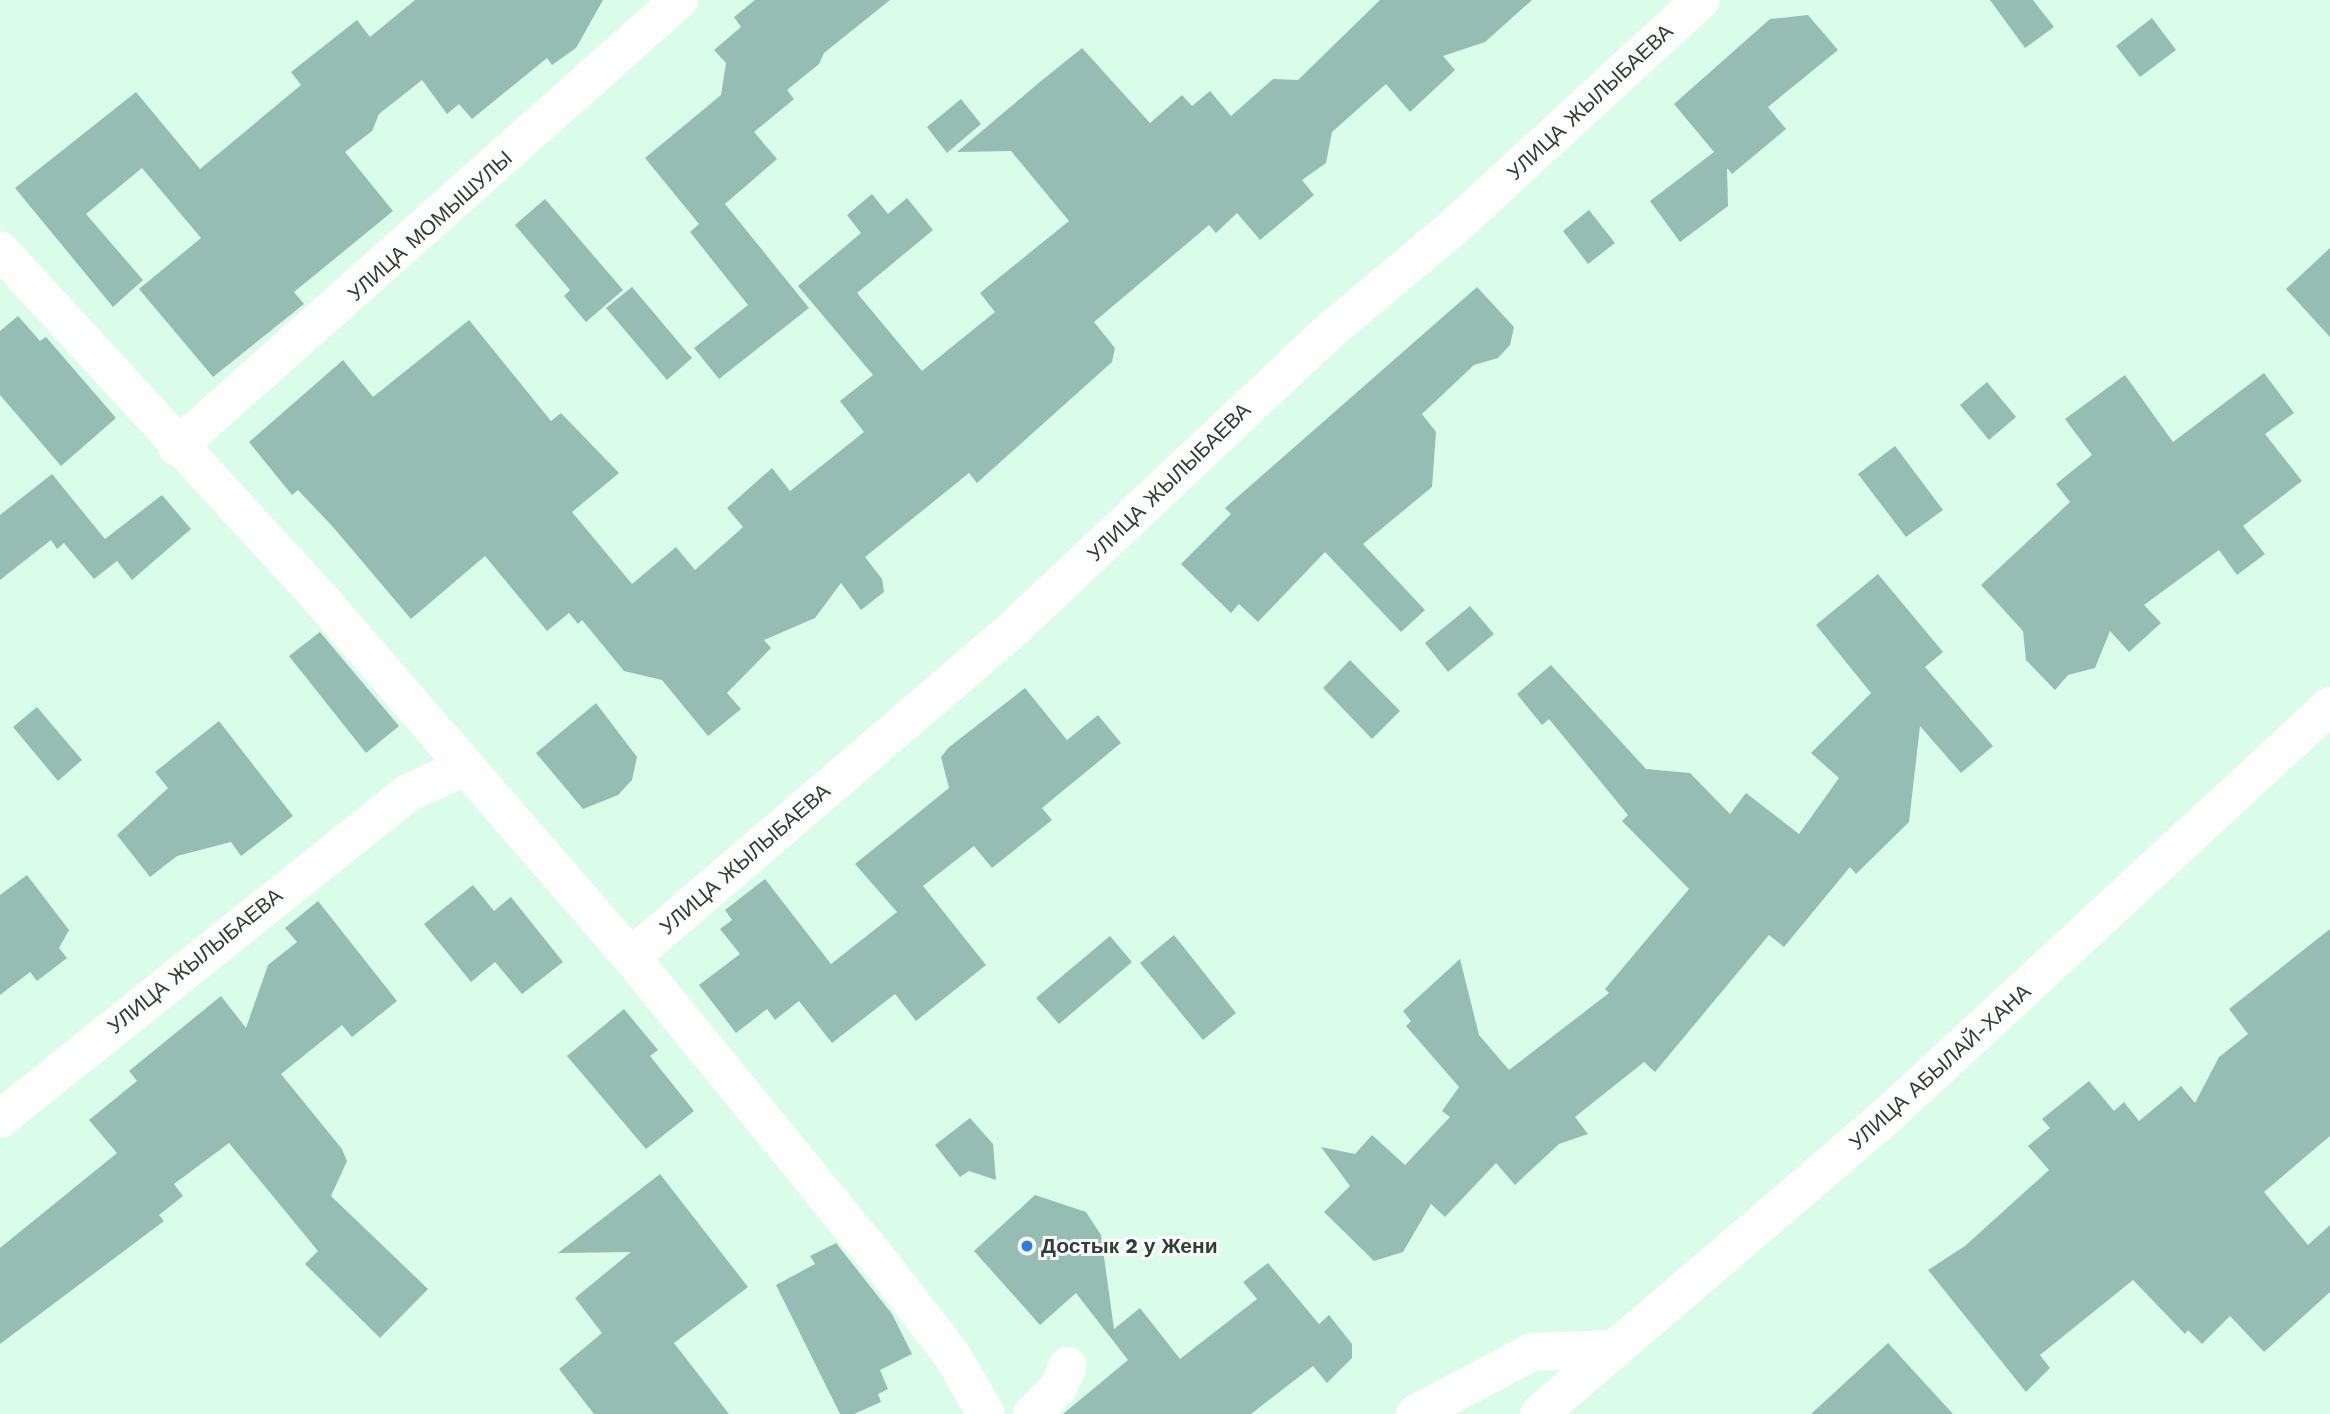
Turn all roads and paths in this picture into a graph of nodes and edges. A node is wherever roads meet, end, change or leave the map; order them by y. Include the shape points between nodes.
1 (679, 0) edge
2 (1701, 0) edge
3 (1, 253) edge
4 (177, 447) junction
5 (2330, 706) edge
6 (465, 767) junction
7 (631, 957) junction
8 (0, 1119) edge
9 (1612, 1349) junction
10 (1068, 1366) dead end
11 (986, 1414) edge
12 (1032, 1414) edge
13 (1415, 1414) edge
14 (1539, 1414) edge

1 - 4 street, УЛИЦА МОМЫШУЛЫ
2 - 7 street, УЛИЦА ЖЫЛЫБАЕВА via 1455,226 1332,329 1011,631
3 - 4 street
4 - 6 street via 319,597
5 - 9 street, УЛИЦА АБЫЛАЙ-ХАНА via 1912,1094
6 - 7 street
6 - 8 street, УЛИЦА ЖЫЛЫБАЕВА via 408,793
7 - 11 street via 903,1292 951,1354
9 - 13 street via 1532,1352
9 - 14 street, УЛИЦА АБЫЛАЙ-ХАНА
10 - 12 street via 1058,1388

